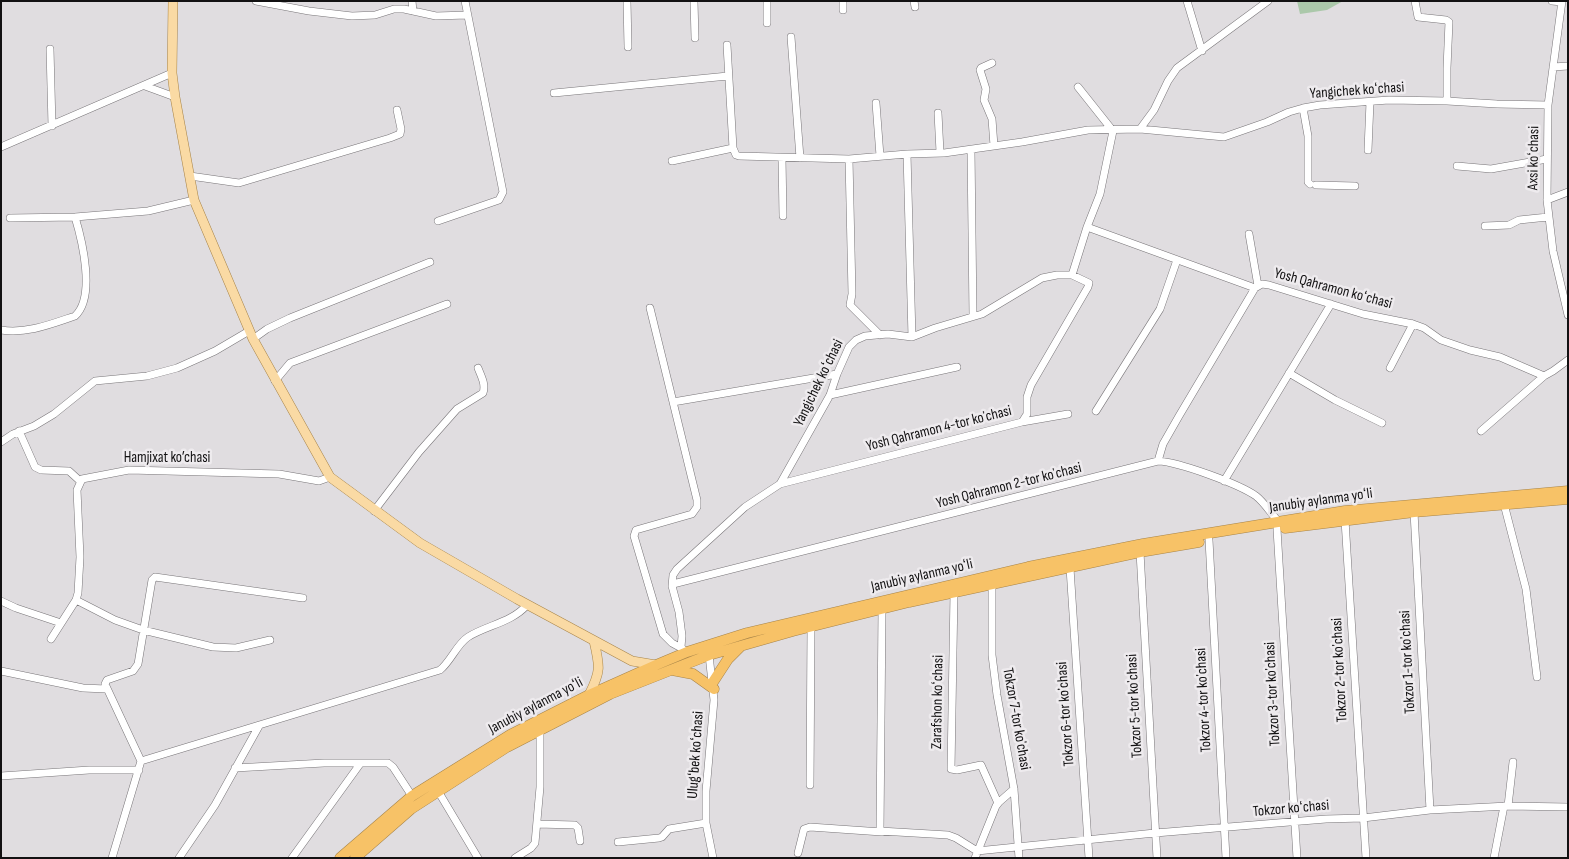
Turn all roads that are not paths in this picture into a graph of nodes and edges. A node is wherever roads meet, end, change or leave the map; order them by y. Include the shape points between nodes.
1 (173, 1) edge
2 (256, 1) edge
3 (412, 1) edge
4 (465, 1) edge
5 (627, 1) edge
6 (694, 1) edge
7 (767, 1) edge
8 (843, 1) edge
9 (1187, 1) edge
10 (1268, 1) edge
11 (1415, 1) edge
12 (1552, 1) edge
13 (1562, 2) edge
14 (843, 10) dead end
15 (413, 12) junction
16 (467, 15) junction
17 (767, 23) dead end
18 (791, 37) dead end
19 (694, 38) dead end
20 (727, 45) dead end
21 (628, 47) dead end
22 (50, 49) dead end
23 (1202, 51) junction
24 (992, 64) dead end
25 (1568, 66) edge
26 (1553, 67) junction
27 (172, 74) junction
28 (728, 76) junction
29 (144, 86) junction
30 (1078, 87) dead end
31 (554, 93) dead end
32 (175, 97) junction
33 (1447, 101) junction
34 (1370, 102) junction
35 (876, 103) dead end
36 (1548, 105) junction
37 (1303, 108) junction
38 (397, 110) dead end
39 (938, 112) dead end
40 (52, 126) junction
41 (1140, 129) junction
42 (1113, 131) junction
43 (994, 146) junction
44 (1, 147) edge
45 (733, 148) junction
46 (971, 150) junction
47 (1368, 150) dead end
48 (940, 152) junction
49 (907, 154) junction
50 (880, 156) junction
51 (782, 158) junction
52 (800, 158) junction
53 (849, 159) junction
54 (1547, 159) junction
55 (672, 161) dead end
56 (1457, 166) dead end
57 (190, 176) junction
58 (1355, 186) dead end
59 (1568, 192) edge
60 (194, 200) junction
61 (1547, 200) junction
62 (783, 216) dead end
63 (75, 217) junction
64 (1548, 217) junction
65 (10, 218) dead end
66 (438, 221) dead end
67 (1485, 226) dead end
68 (1087, 227) junction
69 (1250, 234) dead end
70 (1177, 260) junction
71 (430, 262) dead end
72 (1072, 275) junction
73 (1257, 287) junction
74 (447, 304) dead end
75 (1331, 304) junction
76 (650, 308) dead end
77 (1568, 315) edge
78 (973, 316) junction
79 (1413, 324) junction
80 (1, 330) edge
81 (251, 335) junction
82 (880, 335) junction
83 (912, 338) junction
84 (1568, 360) edge
85 (957, 367) dead end
86 (478, 368) dead end
87 (1390, 368) dead end
88 (1289, 373) junction
89 (836, 374) junction
90 (1544, 376) junction
91 (275, 381) junction
92 (830, 395) junction
93 (673, 402) junction
94 (1096, 411) dead end
95 (1068, 414) dead end
96 (1022, 422) junction
97 (1382, 423) dead end
98 (19, 431) junction
99 (1480, 431) dead end
100 (1, 442) edge
101 (1158, 461) junction
102 (330, 477) junction
103 (80, 481) junction
104 (1224, 481) junction
105 (780, 484) junction
106 (1568, 491) edge
107 (1568, 499) edge
108 (1504, 504) junction
109 (374, 511) junction
110 (1414, 512) junction
111 (1345, 520) junction
112 (1278, 525) junction
113 (1209, 540) junction
114 (1140, 552) junction
115 (1070, 568) junction
116 (673, 584) junction
117 (992, 585) junction
118 (954, 593) junction
119 (303, 598) dead end
120 (76, 600) junction
121 (1, 601) edge
122 (527, 605) junction
123 (882, 610) junction
124 (60, 623) junction
125 (811, 628) junction
126 (144, 630) junction
127 (50, 639) dead end
128 (270, 640) dead end
129 (594, 641) junction
130 (742, 645) junction
131 (684, 650) junction
132 (709, 655) junction
133 (656, 665) junction
134 (671, 670) junction
135 (1, 671) edge
136 (1537, 678) dead end
137 (714, 686) junction
138 (106, 689) junction
139 (589, 694) junction
140 (258, 726) junction
141 (540, 732) junction
142 (141, 761) junction
143 (1513, 762) dead end
144 (360, 764) junction
145 (235, 768) junction
146 (139, 770) junction
147 (1, 776) edge
148 (810, 785) dead end
149 (1014, 789) junction
150 (438, 791) junction
151 (412, 796) junction
152 (998, 803) junction
153 (1506, 806) junction
154 (1568, 807) edge
155 (1430, 810) junction
156 (1363, 818) junction
157 (1294, 822) junction
158 (706, 823) junction
159 (537, 824) junction
160 (1224, 828) junction
161 (880, 832) junction
162 (1155, 833) junction
163 (1087, 840) junction
164 (580, 841) dead end
165 (618, 842) dead end
166 (1018, 846) junction
167 (798, 853) dead end
168 (976, 854) edge
169 (112, 858) edge
170 (180, 858) edge
171 (292, 858) edge
172 (340, 858) edge
173 (354, 858) edge
174 (478, 858) edge
175 (515, 858) edge
176 (713, 858) edge
177 (1019, 858) edge
178 (1089, 858) edge
179 (1157, 858) edge
180 (1226, 858) edge
181 (1297, 858) edge
182 (1366, 858) edge
183 (1494, 858) edge

1 - 27 main road
2 - 15 street via 352,16 374,15 394,9
3 - 15 street
4 - 16 street
5 - 21 street
6 - 19 street
7 - 17 street
8 - 14 street
9 - 23 street
10 - 23 street
11 - 33 street via 1418,17 1449,22
12 - 13 street
13 - 26 street, Axsi koʻchasi
15 - 16 street via 436,16
16 - 66 street via 503,192 498,200
18 - 52 street
20 - 28 street
22 - 40 street
23 - 41 street via 1177,68
24 - 43 street via 980,70 986,89 984,100 992,119
25 - 26 street
26 - 36 street, Axsi koʻchasi
27 - 29 street
27 - 32 main road
28 - 31 street
28 - 45 street
29 - 32 street
29 - 40 street
30 - 42 street
32 - 57 main road
33 - 34 street, Yangichek koʻchasi
33 - 36 street, Yangichek koʻchasi
34 - 37 street, Yangichek koʻchasi
34 - 47 street
35 - 50 street
36 - 54 street, Axsi koʻchasi
37 - 41 street, Yangichek koʻchasi via 1224,137
37 - 58 street via 1308,136 1308,182 1313,185
38 - 57 street via 400,134 390,138 239,183
39 - 48 street
40 - 44 street
41 - 42 street, Yangichek koʻchasi
42 - 43 street, Yangichek koʻchasi via 1088,130
42 - 68 street via 1100,194
43 - 46 street, Yangichek koʻchasi
45 - 51 street, Yangichek koʻchasi via 739,156
45 - 55 street
46 - 48 street, Yangichek koʻchasi
46 - 78 street
48 - 49 street, Yangichek koʻchasi
49 - 50 street, Yangichek koʻchasi
49 - 83 street
50 - 53 street, Yangichek koʻchasi
51 - 52 street, Yangichek koʻchasi
51 - 62 street
52 - 53 street, Yangichek koʻchasi
53 - 82 street via 850,306
54 - 56 street via 1491,169
54 - 61 street, Axsi koʻchasi
57 - 60 main road
59 - 61 street
60 - 63 street via 148,212
60 - 81 main road
61 - 64 street, Axsi koʻchasi
63 - 65 street
63 - 80 street via 82,242 86,281 79,312 25,331
64 - 67 street
64 - 77 street, Axsi koʻchasi
68 - 70 street, Yosh Qahramon koʻchasi
68 - 72 street
69 - 73 street
70 - 73 street, Yosh Qahramon koʻchasi
70 - 94 street via 1160,308
71 - 81 street
72 - 78 street via 1042,278 982,314
72 - 96 street, Yosh Qahramon 4-tor koʼchasi via 1087,281 1088,287 1031,385 1026,397 1027,414
73 - 75 street, Yosh Qahramon koʻchasi via 1269,285
73 - 101 street via 1163,444
74 - 91 street via 290,364
75 - 79 street, Yosh Qahramon koʻchasi
75 - 88 street
76 - 93 street
78 - 83 street
79 - 87 street
79 - 90 street, Yosh Qahramon koʻchasi via 1441,340 1500,357
81 - 91 main road
81 - 98 street via 177,368 147,376 95,381 54,414
82 - 83 street, Yangichek koʻchasi
82 - 89 street, Yangichek koʻchasi via 865,336 852,343
84 - 90 street
85 - 92 street
86 - 109 street via 483,393 457,409
88 - 97 street
88 - 104 street
89 - 92 street, Yangichek koʻchasi
89 - 93 street
90 - 99 street
91 - 102 main road
92 - 105 street, Yangichek koʻchasi
93 - 131 street via 697,507 692,514 636,530 634,536 663,634
95 - 96 street
96 - 105 street, Yosh Qahramon 4-tor koʼchasi
98 - 100 street
98 - 103 street via 35,468 69,472
101 - 104 street
101 - 116 street, Yosh Qahramon 2-tor koʼchasi
102 - 103 street, Hamjixat ko’chasi via 318,481 279,474 130,470 85,477
102 - 109 main road
103 - 120 street via 77,490 80,557
104 - 112 street via 1255,496
105 - 116 street via 745,507 676,569
106 - 112 highway, Janubiy aylanma yoʻli via 1345,511
107 - 108 highway, Janubiy aylanma yoʻli
108 - 110 highway, Janubiy aylanma yoʻli
108 - 136 street via 1526,589
109 - 122 main road via 420,543
110 - 111 highway, Janubiy aylanma yoʻli
110 - 155 street, Tokzor 1-tor koʼchasi
111 - 112 highway, Janubiy aylanma yoʻli
111 - 156 street, Tokzor 2-tor koʼchasi
112 - 113 highway, Janubiy aylanma yoʻli
112 - 131 highway, Janubiy aylanma yoʻli via 1143,544 1028,567
112 - 157 street, Tokzor 3-tor koʼchasi
113 - 114 highway, Janubiy aylanma yoʻli
113 - 160 street, Tokzor 4-tor koʼchasi
114 - 115 highway, Janubiy aylanma yoʻli
114 - 162 street, Tokzor 5-tor koʼchasi
115 - 117 highway, Janubiy aylanma yoʻli
115 - 163 street, Tokzor 6-tor koʼchasi
116 - 131 street
117 - 118 highway, Janubiy aylanma yoʻli
117 - 149 street, Tokzor 7-tor koʼchasi via 992,655
118 - 123 highway, Janubiy aylanma yoʻli
118 - 152 street, Zarafshon koʻchasi via 950,765 954,771 981,765
119 - 126 street via 155,577
120 - 124 street
120 - 126 street via 107,617
121 - 124 street
122 - 129 main road
122 - 140 street via 520,613 466,637 440,670
123 - 125 highway, Janubiy aylanma yoʻli
123 - 161 street
124 - 127 street
125 - 130 highway, Janubiy aylanma yoʻli
125 - 148 street
126 - 128 street via 213,647 236,648
126 - 138 street via 138,664 133,671 107,680
129 - 133 main road via 632,661
129 - 139 main road via 600,665
130 - 132 highway, Janubiy aylanma yoʻli
130 - 137 highway via 728,659
131 - 133 highway, Janubiy aylanma yoʻli
132 - 134 highway, Janubiy aylanma yoʻli
132 - 137 street, Ulugʻbek koʻchasi
133 - 139 highway, Janubiy aylanma yoʻli
134 - 137 highway via 693,674
134 - 141 highway, Janubiy aylanma yoʻli via 610,694
135 - 138 street via 83,688
137 - 158 street, Ulugʻbek koʻchasi
138 - 142 street
139 - 151 highway, Janubiy aylanma yoʻli via 510,735
140 - 142 street
140 - 145 street
141 - 150 highway, Janubiy aylanma yoʻli via 508,747
141 - 159 street
142 - 146 street
143 - 153 street
144 - 145 street
144 - 151 street via 391,764
144 - 171 street
145 - 170 street
146 - 147 street
146 - 169 street
149 - 152 street
149 - 166 street, Tokzor 7-tor koʼchasi
150 - 173 highway, Janubiy aylanma yoʻli
150 - 174 street
151 - 172 highway, Janubiy aylanma yoʻli
152 - 168 street
153 - 154 street, Tokzor koʻchasi
153 - 155 street, Tokzor koʻchasi
153 - 183 street
155 - 156 street, Tokzor koʻchasi
156 - 157 street, Tokzor koʻchasi
156 - 182 street, Tokzor 2-tor koʼchasi
157 - 160 street, Tokzor koʻchasi
157 - 181 street, Tokzor 3-tor koʼchasi
158 - 165 street via 669,828 662,837
158 - 176 street, Ulugʻbek koʻchasi
159 - 164 street via 575,825
159 - 175 street via 534,846
160 - 162 street, Tokzor koʻchasi
160 - 180 street, Tokzor 4-tor koʼchasi
161 - 167 street via 807,828
161 - 168 street via 948,835
162 - 163 street, Tokzor koʻchasi
162 - 179 street, Tokzor 5-tor koʼchasi
163 - 166 street, Tokzor koʻchasi
163 - 178 street, Tokzor 6-tor koʼchasi
166 - 168 street
166 - 177 street, Tokzor 7-tor koʼchasi

